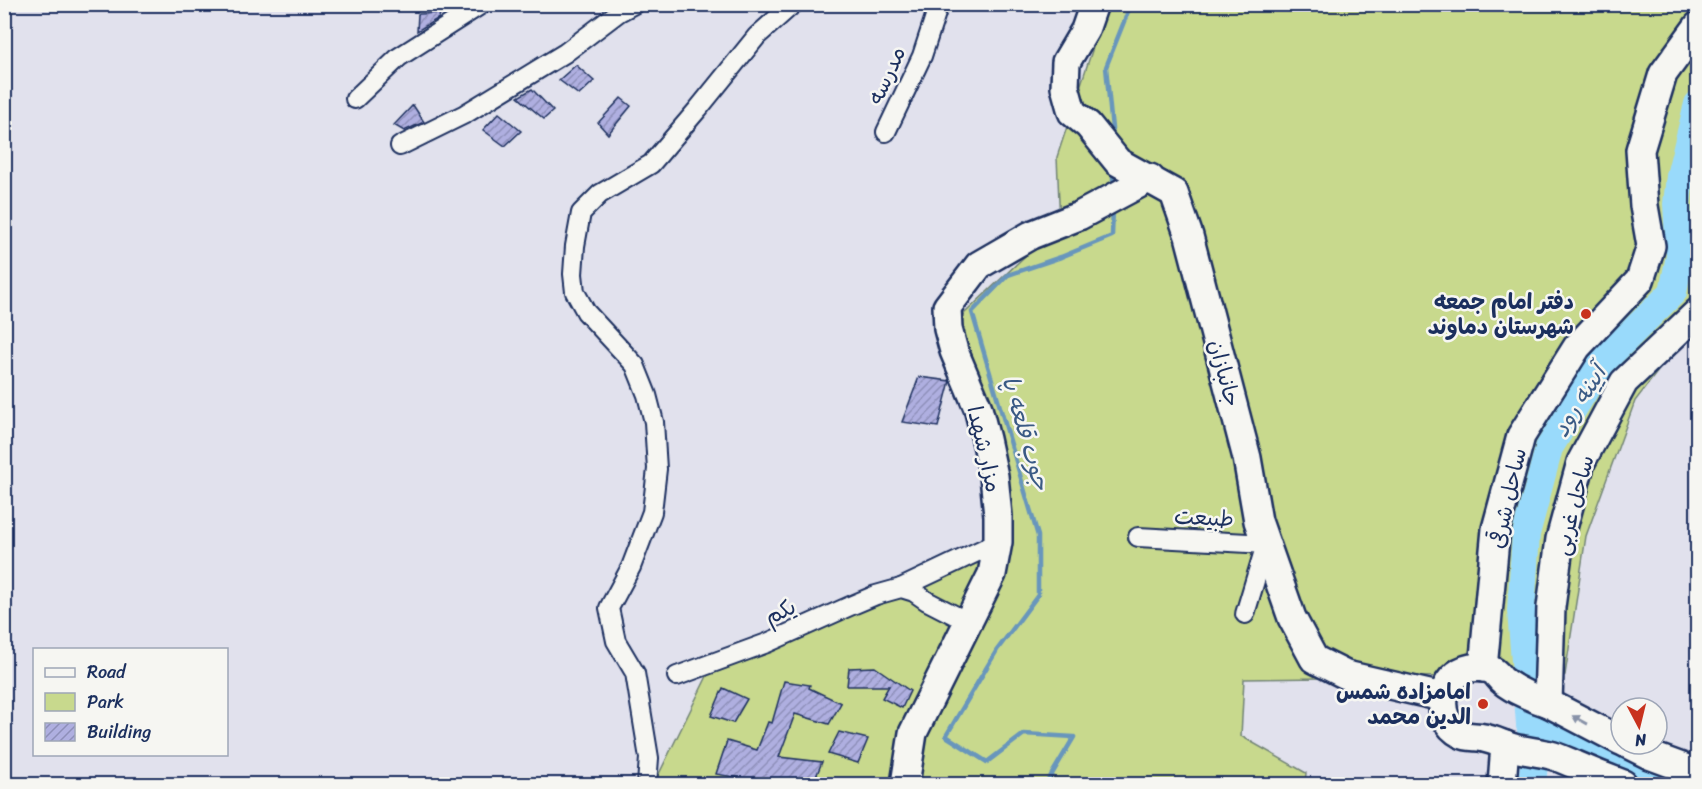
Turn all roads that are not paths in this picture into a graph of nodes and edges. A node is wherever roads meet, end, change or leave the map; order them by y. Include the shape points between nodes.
1 (482, 4) edge
2 (634, 4) edge
3 (767, 4) edge
4 (793, 4) edge
5 (939, 4) edge
6 (1094, 4) edge
7 (770, 25) junction
8 (1698, 26) edge
9 (355, 99) dead end
10 (886, 132) dead end
11 (400, 146) dead end
12 (1150, 178) junction
13 (1698, 312) edge
14 (1138, 537) dead end
15 (998, 542) junction
16 (1266, 544) junction
17 (901, 588) junction
18 (1245, 614) dead end
19 (968, 622) junction
20 (1493, 674) junction
21 (677, 676) dead end
22 (1442, 697) junction
23 (1543, 701) junction
24 (1609, 735) edge
25 (1509, 746) junction
26 (1652, 756) edge
27 (1561, 767) edge
28 (1698, 773) edge
29 (647, 784) edge
30 (905, 784) edge
31 (1502, 784) edge
32 (1623, 784) edge

1 - 9 street via 399,57
2 - 11 street via 565,53 465,114
3 - 7 street
4 - 7 street
5 - 10 street, مدرسه via 922,56
6 - 12 street, جانبازان via 1085,30 1066,62 1065,87 1071,112 1088,125 1113,155
7 - 29 street via 651,164 600,194 580,213 573,274 575,292 586,312 635,365 654,422 657,469 652,512 631,567 609,608 616,641 635,673 648,758
8 - 20 street, ساحل شرقی via 1663,74 1640,150 1651,246 1640,280 1577,347 1521,436 1496,529
12 - 15 street, مزار شهدا via 1079,216 1031,235 980,265 947,307 954,351 978,408 986,439 998,516
12 - 16 street, جانبازان via 1174,193 1181,210
13 - 23 street, ساحل غربی via 1623,382 1581,462 1560,539
14 - 16 street, طبیعت
15 - 17 street, یکم
15 - 19 street, مزار شهدا via 992,574
16 - 18 street
16 - 22 street, جانبازان via 1292,618 1314,659 1346,675
17 - 19 street
17 - 21 street, یکم
19 - 30 street, مزار شهدا via 913,733
20 - 22 street via 1472,668 1461,671 1446,686
20 - 23 street
22 - 25 street via 1442,708 1452,728 1472,738
24 -> 23 street
25 - 27 street
25 - 31 street
26 - 28 street
27 - 32 street

